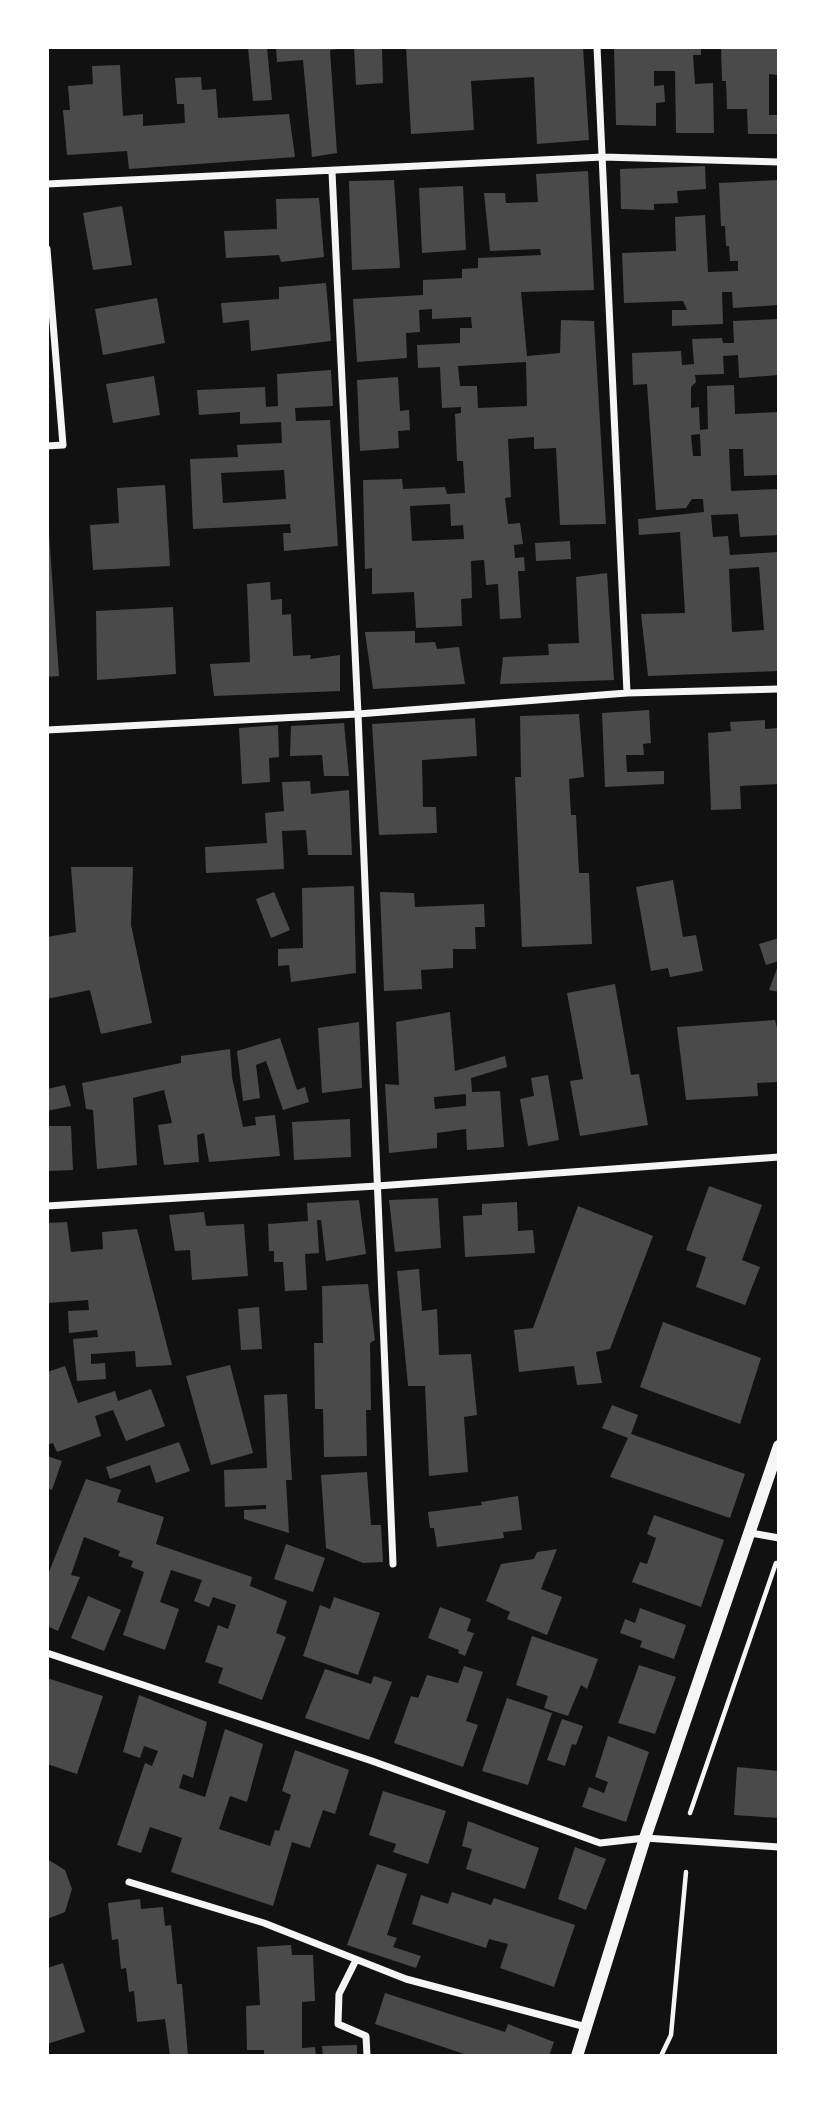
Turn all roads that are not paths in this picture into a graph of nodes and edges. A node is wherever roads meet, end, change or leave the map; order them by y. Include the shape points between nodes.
1 (597, 47) edge
2 (603, 157) junction
3 (779, 162) edge
4 (332, 172) junction
5 (47, 184) edge
6 (47, 249) edge
7 (47, 446) edge
8 (779, 689) edge
9 (627, 693) junction
10 (358, 714) junction
11 (47, 730) edge
12 (779, 1157) edge
13 (377, 1186) junction
14 (47, 1206) edge
15 (779, 1446) edge
16 (751, 1533) junction
17 (779, 1538) edge
18 (393, 1564) dead end
19 (47, 1653) edge
20 (645, 1838) junction
21 (779, 1847) edge
22 (129, 1882) dead end
23 (356, 1961) junction
24 (587, 2028) junction
25 (368, 2056) edge
26 (577, 2056) edge

1 - 2 street
2 - 3 street
2 - 4 street
2 - 9 street
4 - 5 street
4 - 10 street
6 - 7 street via 63,445
8 - 9 street
9 - 10 street
10 - 11 street
10 - 13 street
12 - 13 street
13 - 14 street
13 - 18 street
15 - 16 street
16 - 17 street
16 - 20 street
19 - 20 street via 600,1843
20 - 21 street
20 - 24 street
22 - 23 street via 264,1923
23 - 24 street
23 - 25 street via 339,1994 338,2024 366,2036
24 - 26 street

